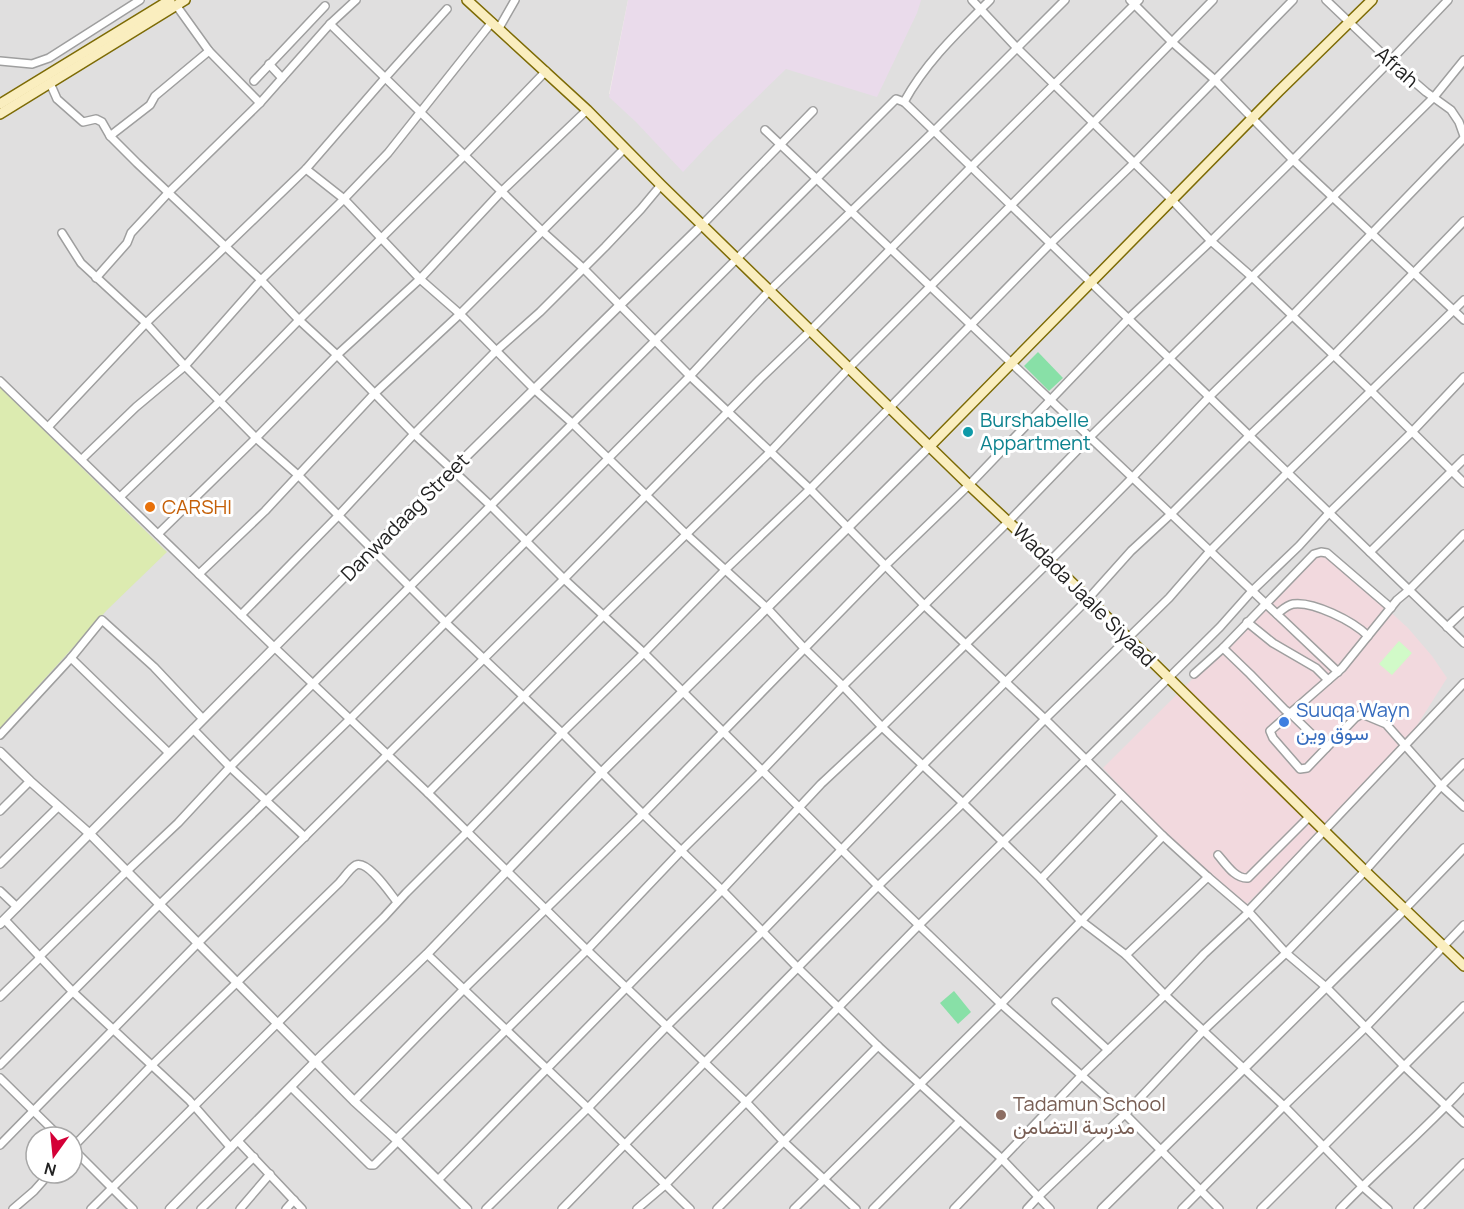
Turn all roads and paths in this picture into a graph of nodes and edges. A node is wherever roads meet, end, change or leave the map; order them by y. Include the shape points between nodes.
1 (140, 0) edge
2 (356, 0) edge
3 (467, 0) edge
4 (515, 0) edge
5 (972, 0) edge
6 (990, 0) edge
7 (1065, 0) edge
8 (1214, 0) edge
9 (1293, 0) edge
10 (1326, 0) edge
11 (1372, 0) edge
12 (1448, 0) edge
13 (1134, 1) edge
14 (177, 2) edge
15 (325, 6) dead end
16 (447, 9) dead end
17 (981, 9) junction
18 (1350, 23) junction
19 (330, 24) junction
20 (495, 25) junction
21 (1172, 42) junction
22 (1017, 48) junction
23 (209, 51) junction
24 (1464, 60) edge
25 (1390, 62) junction
26 (0, 63) edge
27 (269, 64) junction
28 (546, 71) junction
29 (282, 78) junction
30 (385, 78) junction
31 (1215, 80) junction
32 (254, 81) dead end
33 (50, 83) junction
34 (1055, 85) junction
35 (1434, 97) junction
36 (904, 102) junction
37 (260, 103) junction
38 (0, 104) edge
39 (587, 110) junction
40 (813, 111) dead end
41 (420, 112) junction
42 (0, 114) edge
43 (1253, 119) junction
44 (1093, 123) junction
45 (765, 130) dead end
46 (934, 131) junction
47 (110, 136) junction
48 (1464, 137) edge
49 (780, 144) junction
50 (624, 148) junction
51 (465, 155) junction
52 (1293, 160) junction
53 (1134, 163) junction
54 (971, 167) junction
55 (306, 169) junction
56 (816, 179) junction
57 (661, 185) junction
58 (169, 192) junction
59 (501, 192) junction
60 (1332, 196) junction
61 (344, 199) junction
62 (1172, 200) junction
63 (1011, 206) junction
64 (851, 212) junction
65 (1464, 221) edge
66 (702, 225) junction
67 (542, 231) junction
68 (62, 233) dead end
69 (1371, 233) junction
70 (381, 238) junction
71 (1211, 241) junction
72 (1050, 244) junction
73 (225, 246) junction
74 (890, 249) junction
75 (737, 258) junction
76 (583, 268) junction
77 (1414, 273) junction
78 (96, 278) junction
79 (1252, 278) junction
80 (420, 279) junction
81 (261, 280) junction
82 (1091, 283) junction
83 (929, 286) junction
84 (770, 290) junction
85 (1464, 300) edge
86 (620, 304) junction
87 (1454, 310) junction
88 (460, 314) junction
89 (1292, 316) junction
90 (1128, 319) junction
91 (299, 320) junction
92 (1464, 320) edge
93 (146, 323) junction
94 (971, 325) junction
95 (811, 330) junction
96 (655, 340) junction
97 (496, 351) junction
98 (337, 355) junction
99 (1334, 356) junction
100 (1170, 359) junction
101 (1011, 363) junction
102 (185, 366) junction
103 (849, 368) junction
104 (690, 376) junction
105 (1464, 377) edge
106 (0, 381) edge
107 (534, 389) junction
108 (1371, 391) junction
109 (374, 394) junction
110 (1209, 397) junction
111 (1050, 400) junction
112 (220, 401) junction
113 (890, 406) junction
114 (728, 413) junction
115 (572, 423) junction
116 (48, 428) junction
117 (1412, 432) junction
118 (414, 434) junction
119 (1250, 436) junction
120 (1090, 437) junction
121 (256, 438) junction
122 (930, 446) junction
123 (770, 452) junction
124 (608, 458) junction
125 (82, 459) junction
126 (1464, 459) edge
127 (453, 470) junction
128 (1452, 472) junction
129 (1287, 473) junction
130 (299, 476) junction
131 (1132, 478) junction
132 (1464, 483) edge
133 (969, 485) junction
134 (810, 489) junction
135 (647, 496) junction
136 (120, 497) junction
137 (491, 506) junction
138 (1329, 513) junction
139 (1171, 514) junction
140 (338, 516) junction
141 (1009, 521) junction
142 (848, 528) junction
143 (158, 534) junction
144 (686, 534) junction
145 (1464, 534) edge
146 (526, 541) junction
147 (372, 549) junction
148 (1210, 551) junction
149 (1370, 552) junction
150 (1050, 561) junction
151 (886, 564) junction
152 (725, 570) junction
153 (199, 574) junction
154 (564, 579) junction
155 (410, 586) junction
156 (1409, 590) junction
157 (1252, 591) junction
158 (1088, 599) junction
159 (1266, 604) junction
160 (925, 606) junction
161 (767, 608) junction
162 (1391, 608) junction
163 (1464, 611) edge
164 (1277, 614) junction
165 (241, 615) junction
166 (603, 616) junction
167 (445, 622) junction
168 (1247, 622) junction
169 (1447, 627) junction
170 (1368, 636) junction
171 (1128, 639) junction
172 (1464, 643) edge
173 (966, 644) junction
174 (274, 647) junction
175 (804, 648) junction
176 (1223, 648) junction
177 (644, 653) junction
178 (71, 658) junction
179 (484, 658) junction
180 (1338, 672) junction
181 (1194, 674) dead end
182 (1168, 678) junction
183 (1328, 680) junction
184 (1005, 682) junction
185 (1464, 683) edge
186 (314, 684) junction
187 (843, 686) junction
188 (683, 692) junction
189 (524, 697) junction
190 (1291, 714) junction
191 (351, 718) junction
192 (203, 719) junction
193 (1045, 719) junction
194 (882, 727) junction
195 (193, 729) junction
196 (723, 731) junction
197 (562, 733) junction
198 (0, 735) edge
199 (1405, 745) junction
200 (1326, 748) junction
201 (0, 752) edge
202 (169, 753) junction
203 (388, 755) junction
204 (1086, 761) junction
205 (1464, 763) edge
206 (922, 766) junction
207 (230, 767) junction
208 (762, 771) junction
209 (601, 773) junction
210 (30, 781) junction
211 (1441, 786) junction
212 (428, 793) junction
213 (1121, 795) junction
214 (266, 800) junction
215 (963, 803) junction
216 (58, 807) junction
217 (799, 807) junction
218 (1464, 807) edge
219 (0, 811) edge
220 (643, 814) junction
221 (1310, 816) junction
222 (1325, 831) junction
223 (467, 832) junction
224 (90, 834) junction
225 (1163, 836) junction
226 (305, 837) junction
227 (1003, 842) junction
228 (1464, 848) edge
229 (840, 849) junction
230 (681, 851) junction
231 (1218, 855) dead end
232 (0, 864) edge
233 (127, 871) junction
234 (506, 871) junction
235 (1365, 871) junction
236 (1208, 877) junction
237 (1041, 879) junction
238 (878, 886) junction
239 (722, 890) junction
240 (0, 891) edge
241 (398, 902) junction
242 (160, 904) junction
243 (17, 908) junction
244 (546, 909) junction
245 (1405, 909) junction
246 (1249, 912) junction
247 (1080, 920) junction
248 (2, 922) edge
249 (919, 925) junction
250 (1464, 925) edge
251 (762, 932) junction
252 (198, 943) junction
253 (1444, 946) junction
254 (587, 950) junction
255 (1286, 953) junction
256 (427, 954) junction
257 (1126, 955) junction
258 (39, 957) junction
259 (1464, 966) edge
260 (798, 968) junction
261 (237, 983) junction
262 (627, 987) junction
263 (1326, 987) junction
264 (464, 989) junction
265 (73, 992) junction
266 (1165, 995) junction
267 (0, 997) edge
268 (1056, 1002) dead end
269 (1001, 1004) junction
270 (838, 1006) junction
271 (1464, 1006) edge
272 (278, 1023) junction
273 (667, 1026) junction
274 (1365, 1028) junction
275 (114, 1030) junction
276 (1204, 1030) junction
277 (506, 1031) junction
278 (878, 1046) junction
279 (1108, 1050) junction
280 (315, 1062) junction
281 (704, 1063) junction
282 (0, 1065) edge
283 (151, 1066) junction
284 (1404, 1066) junction
285 (547, 1069) junction
286 (1244, 1069) junction
287 (1081, 1076) junction
288 (0, 1078) edge
289 (919, 1084) junction
290 (291, 1087) junction
291 (1464, 1087) edge
292 (354, 1101) junction
293 (746, 1102) junction
294 (194, 1106) junction
295 (1284, 1106) junction
296 (1446, 1106) junction
297 (588, 1108) junction
298 (34, 1111) junction
299 (1125, 1114) junction
300 (960, 1121) junction
301 (1464, 1124) edge
302 (48, 1125) edge
303 (84, 1136) edge
304 (397, 1140) junction
305 (784, 1142) junction
306 (625, 1144) junction
307 (0, 1145) edge
308 (235, 1145) junction
309 (1324, 1146) junction
310 (1161, 1150) junction
311 (254, 1157) junction
312 (1001, 1158) junction
313 (84, 1160) edge
314 (1464, 1163) edge
315 (270, 1174) junction
316 (824, 1179) junction
317 (438, 1180) junction
318 (39, 1185) edge
319 (665, 1185) junction
320 (1362, 1186) junction
321 (111, 1188) junction
322 (1201, 1190) junction
323 (1038, 1197) junction
324 (294, 1200) junction
325 (13, 1209) edge
326 (91, 1209) edge
327 (133, 1209) edge
328 (170, 1209) edge
329 (201, 1209) edge
330 (240, 1209) edge
331 (285, 1209) edge
332 (302, 1209) edge
333 (467, 1209) edge
334 (486, 1209) edge
335 (562, 1209) edge
336 (637, 1209) edge
337 (690, 1209) edge
338 (717, 1209) edge
339 (794, 1209) edge
340 (856, 1209) edge
341 (873, 1209) edge
342 (954, 1209) edge
343 (1027, 1209) edge
344 (1050, 1209) edge
345 (1102, 1209) edge
346 (1182, 1209) edge
347 (1219, 1209) edge
348 (1261, 1209) edge
349 (1341, 1209) edge
350 (1388, 1209) edge
351 (1418, 1209) edge

1 - 26 street via 49,58 32,64
2 - 19 street
3 - 20 main road, Wadada Jaale Siyaad
4 - 20 street
5 - 17 street
6 - 17 street
7 - 22 street
8 - 21 street
9 - 31 street
10 - 18 street, Afrah
11 - 18 main road
12 - 25 street
13 - 21 street
13 - 34 street
14 - 23 street
14 - 33 main road
14 - 38 main road
15 - 27 street
16 - 30 street
17 - 22 street
17 - 36 street via 948,41
18 - 25 street, Afrah
18 - 43 main road
19 - 29 street
19 - 30 street
20 - 28 main road, Wadada Jaale Siyaad
20 - 41 street
21 - 31 street
21 - 44 street
22 - 34 street
22 - 46 street
23 - 37 street
23 - 47 street
24 - 35 street
25 - 35 street, Afrah
25 - 52 street
27 - 29 street
27 - 32 street
28 - 39 main road, Wadada Jaale Siyaad
28 - 51 street
29 - 37 street
30 - 41 street
30 - 55 street
31 - 43 street
31 - 53 street
33 - 42 main road
33 - 47 street via 64,106 83,122 102,122
34 - 44 street
34 - 54 street
35 - 48 street, Afrah via 1451,110
35 - 60 street
36 - 46 street
36 - 56 street via 896,99
37 - 58 street
39 - 50 main road, Wadada Jaale Siyaad
39 - 59 street
40 - 49 street, Danwadaag Street
41 - 51 street
41 - 61 street
43 - 52 street
43 - 62 main road
44 - 53 street
44 - 63 street
45 - 49 street
46 - 54 street
46 - 64 street
47 - 58 street
48 - 69 street
49 - 56 street
49 - 66 street, Danwadaag Street
50 - 57 main road, Wadada Jaale Siyaad
50 - 67 street
51 - 59 street
51 - 70 street
52 - 60 street
52 - 71 street
53 - 62 street
53 - 72 street
54 - 63 street
54 - 74 street
55 - 61 street
55 - 73 street
56 - 64 street
56 - 75 street
57 - 66 main road, Wadada Jaale Siyaad
57 - 76 street
58 - 73 street
58 - 78 street
59 - 67 street
59 - 80 street
60 - 69 street
60 - 79 street
61 - 70 street
61 - 81 street
62 - 71 street
62 - 82 main road
63 - 72 street
63 - 83 street
64 - 74 street
64 - 84 street
65 - 77 street
66 - 75 main road, Wadada Jaale Siyaad
66 - 86 street, Danwadaag Street
67 - 76 street
67 - 88 street
68 - 78 street
69 - 77 street
69 - 89 street
70 - 80 street
70 - 91 street
71 - 79 street
71 - 90 street
72 - 82 street
72 - 94 street
73 - 81 street
73 - 93 street
74 - 83 street
74 - 95 street
75 - 84 main road, Wadada Jaale Siyaad
75 - 96 street
76 - 86 street
76 - 97 street
77 - 87 street
77 - 99 street
78 - 93 street
79 - 89 street
79 - 100 street
80 - 88 street
80 - 98 street
81 - 91 street
81 - 102 street
82 - 90 street
82 - 101 main road
83 - 94 street
83 - 103 street
84 - 95 main road, Wadada Jaale Siyaad
84 - 104 street
85 - 87 street
86 - 96 street
86 - 107 street, Danwadaag Street
87 - 92 street
87 - 108 street
88 - 97 street
88 - 109 street
89 - 99 street
89 - 110 street
90 - 100 street
90 - 111 street
91 - 98 street
91 - 112 street
93 - 102 street
93 - 116 street
94 - 101 street
94 - 113 street
95 - 103 main road, Wadada Jaale Siyaad
95 - 114 street
96 - 104 street
96 - 115 street
97 - 107 street
97 - 118 street
98 - 109 street
98 - 121 street
99 - 108 street
99 - 119 street
100 - 110 street
100 - 120 street
101 - 111 street
101 - 122 main road
102 - 112 street
102 - 125 street via 136,406
103 - 113 main road, Wadada Jaale Siyaad
103 - 123 street
104 - 114 street
104 - 124 street
105 - 117 street
106 - 116 street
107 - 115 street
107 - 127 street, Danwadaag Street
108 - 117 street
108 - 129 street
109 - 118 street
109 - 130 street
110 - 119 street
110 - 131 street
111 - 120 street
111 - 133 street
112 - 121 street
112 - 136 street
113 - 122 main road, Wadada Jaale Siyaad
113 - 134 street
114 - 123 street
114 - 135 street
115 - 124 street
115 - 137 street
116 - 125 street
117 - 128 street
117 - 138 street
118 - 127 street
118 - 140 street
119 - 129 street
119 - 139 street
120 - 131 street
120 - 141 street
121 - 130 street
121 - 143 street
122 - 133 main road, Wadada Jaale Siyaad
122 - 142 street
123 - 134 street
123 - 144 street
124 - 135 street
124 - 146 street
125 - 136 street
126 - 128 street
127 - 137 street
127 - 147 street, Danwadaag Street
128 - 132 street
128 - 149 street
129 - 138 street
129 - 148 street
130 - 140 street
130 - 153 street
131 - 139 street
131 - 150 street
133 - 141 main road, Wadada Jaale Siyaad
133 - 151 street
134 - 142 street
134 - 152 street
135 - 144 street
135 - 154 street
136 - 143 street
137 - 146 street
137 - 155 street
138 - 149 street
138 - 157 street
139 - 148 street
139 - 158 street
140 - 147 street
140 - 165 street
141 - 150 main road, Wadada Jaale Siyaad
141 - 160 street
142 - 151 street
142 - 161 street
143 - 153 street
144 - 152 street
144 - 166 street
145 - 156 street
146 - 154 street
146 - 167 street
147 - 155 street
147 - 174 street, Danwadaag Street
148 - 157 street
148 - 171 street
149 - 156 street
150 - 158 main road, Wadada Jaale Siyaad
150 - 173 street
151 - 160 street
151 - 175 street
152 - 161 street
152 - 177 street
153 - 165 street
154 - 166 street
154 - 179 street
155 - 167 street
155 - 186 street
156 - 162 street
156 - 169 street
157 - 159 street
157 - 182 street
158 - 171 main road, Wadada Jaale Siyaad
158 - 184 street
159 - 162 street via 1314,554 1321,552 1328,553
159 - 164 street
159 - 168 street
160 - 173 street
160 - 187 street
161 - 175 street
161 - 188 street
162 - 170 street
163 - 169 street
164 - 170 street via 1295,604 1328,611
164 - 180 street
165 - 174 street
166 - 177 street
166 - 189 street
167 - 179 street
167 - 191 street
168 - 176 street
168 - 183 street
169 - 172 street
170 - 180 street
171 - 182 main road, Wadada Jaale Siyaad
171 - 193 street
173 - 184 street
173 - 194 street
174 - 186 street
174 - 192 street, Danwadaag Street
175 - 187 street
175 - 196 street
176 - 181 street
176 - 190 street
177 - 188 street
177 - 197 street
178 - 192 street via 102,620
178 - 198 street
178 - 202 street
179 - 189 street
179 - 203 street
180 - 183 street
182 - 204 street
182 - 221 main road, Wadada Jaale Siyaad
183 - 190 street
184 - 193 street
184 - 206 street
185 - 199 street
186 - 191 street
186 - 207 street
187 - 194 street
187 - 208 street
188 - 196 street
188 - 209 street
189 - 197 street
189 - 212 street
190 - 200 street
190 - 200 street via 1270,731 1300,769 1307,768
191 - 203 street
191 - 214 street
192 - 195 street, Danwadaag Street
193 - 204 street
193 - 215 street
194 - 206 street
194 - 217 street
195 - 202 street, Danwadaag Street
195 - 207 street
196 - 208 street
196 - 220 street
197 - 209 street
197 - 223 street
199 - 200 street via 1386,724 1362,714
199 - 211 street
199 - 222 street
201 - 210 street
202 - 224 street, Danwadaag Street
203 - 212 street
203 - 226 street
204 - 213 street
204 - 227 street
205 - 211 street
206 - 215 street
206 - 229 street
207 - 214 street
207 - 233 street
208 - 217 street
208 - 230 street
209 - 220 street
209 - 234 street
210 - 216 street
210 - 219 street
211 - 218 street
211 - 235 street
212 - 223 street
213 - 225 street
213 - 237 street
214 - 226 street
214 - 242 street
215 - 227 street
215 - 238 street
216 - 224 street
216 - 232 street
217 - 229 street
217 - 239 street
220 - 230 street
220 - 244 street
221 - 222 main road, Wadada Jaale Siyaad
221 - 231 street via 1248,878 1238,876
222 - 235 main road, Wadada Jaale Siyaad
222 - 246 street
223 - 234 street
223 - 241 street
224 - 233 street
224 - 243 street, Danwadaag Street
225 - 236 street
225 - 247 street
226 - 252 street
227 - 237 street
227 - 249 street
228 - 245 street
229 - 238 street
229 - 251 street
230 - 239 street
230 - 254 street
233 - 242 street
233 - 258 street
234 - 244 street
234 - 256 street
235 - 245 main road, Wadada Jaale Siyaad
235 - 255 street
236 - 246 street
236 - 257 street
237 - 247 street
238 - 249 street
238 - 260 street
239 - 251 street
239 - 262 street
240 - 243 street
241 - 261 street via 369,868 357,865
241 - 272 street
242 - 252 street
242 - 265 street
243 - 248 street, Danwadaag Street
244 - 254 street
244 - 264 street
245 - 253 main road, Wadada Jaale Siyaad
245 - 263 street
246 - 255 street
246 - 266 street
247 - 257 street
247 - 269 street
248 - 258 street
249 - 269 street
249 - 270 street
250 - 253 street
251 - 260 street
251 - 273 street
252 - 261 street
252 - 275 street
253 - 259 main road, Wadada Jaale Siyaad
253 - 274 street
254 - 262 street
254 - 277 street
255 - 263 street
255 - 276 street
256 - 264 street
256 - 280 street
257 - 266 street
258 - 265 street
258 - 267 street
260 - 270 street
260 - 281 street
261 - 272 street
261 - 283 street
262 - 273 street
262 - 285 street
263 - 274 street
263 - 286 street
264 - 277 street
264 - 292 street
265 - 275 street
265 - 282 street
266 - 276 street
266 - 279 street
268 - 279 street
269 - 287 street
269 - 289 street
270 - 278 street
270 - 293 street
271 - 284 street
272 - 280 street
272 - 294 street
273 - 281 street
273 - 297 street
274 - 284 street
274 - 295 street
275 - 283 street
275 - 298 street
276 - 286 street
276 - 299 street
277 - 285 street
277 - 304 street
278 - 289 street
278 - 305 street
279 - 287 street
280 - 290 street
280 - 292 street
281 - 293 street
281 - 306 street
283 - 294 street
283 - 303 street
284 - 296 street
284 - 309 street
285 - 297 street
285 - 317 street
286 - 295 street
286 - 310 street
287 - 299 street
287 - 312 street
288 - 298 street
289 - 300 street
289 - 316 street
290 - 304 street via 369,1165 374,1165
290 - 308 street
291 - 296 street
292 - 304 street
293 - 305 street
293 - 319 street
294 - 308 street
294 - 321 street
295 - 309 street
295 - 322 street
296 - 301 street
296 - 320 street
297 - 306 street
297 - 334 street
298 - 302 street
298 - 307 street
299 - 310 street
299 - 323 street
300 - 312 street
300 - 341 street
304 - 317 street
305 - 316 street
305 - 338 street
306 - 319 street
306 - 335 street
308 - 311 street
308 - 328 street
309 - 320 street
309 - 348 street
310 - 322 street
310 - 345 street
311 - 315 street
311 - 329 street
312 - 323 street
312 - 342 street
313 - 321 street
314 - 351 street
315 - 324 street
315 - 330 street
316 - 339 street
316 - 340 street
317 - 333 street
318 - 325 street
319 - 336 street
319 - 337 street
320 - 349 street
320 - 350 street
321 - 326 street
321 - 327 street
322 - 346 street
322 - 347 street
323 - 343 street
323 - 344 street
324 - 331 street
324 - 332 street

